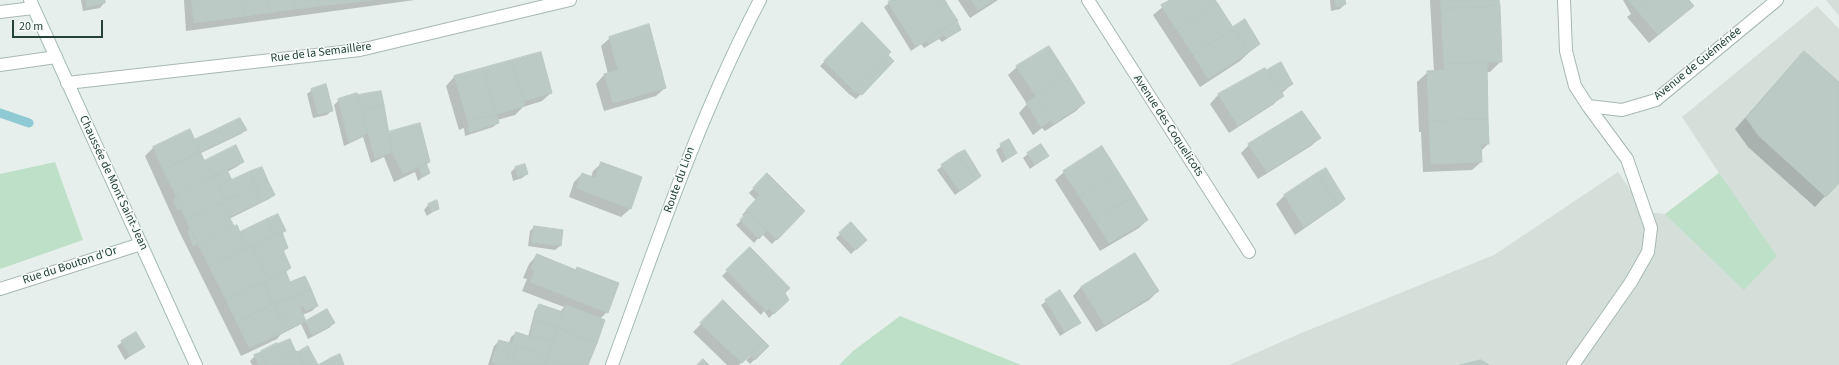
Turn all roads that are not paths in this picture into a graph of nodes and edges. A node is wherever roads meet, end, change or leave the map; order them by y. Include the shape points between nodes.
1 (570, 0) edge
2 (760, 0) edge
3 (1088, 0) edge
4 (1564, 0) edge
5 (1777, 0) edge
6 (32, 4) edge
7 (0, 12) edge
8 (56, 57) junction
9 (0, 65) edge
10 (67, 82) junction
11 (1588, 106) junction
12 (141, 244) junction
13 (1249, 252) dead end
14 (0, 289) edge
15 (196, 365) edge
16 (612, 365) edge
17 (1574, 365) edge

1 - 10 street, Rue de la Semaillère via 360,50
2 - 16 street, Route du Lion via 733,50 705,114
3 - 13 street, Avenue des Coquelicots
4 - 11 street via 1566,51 1575,86
5 - 11 street, Avenue de Guéménée via 1656,100 1622,110
6 - 7 street
6 - 8 street, Chaussée de Mont Saint-Jean
8 - 9 street
8 - 10 street, Chaussée de Mont Saint-Jean
10 - 12 street, Chaussée de Mont Saint-Jean
11 - 17 street via 1627,159 1651,228 1648,252 1631,282
12 - 14 street, Rue du Bouton d'Or
12 - 15 street, Chaussée de Mont Saint-Jean

